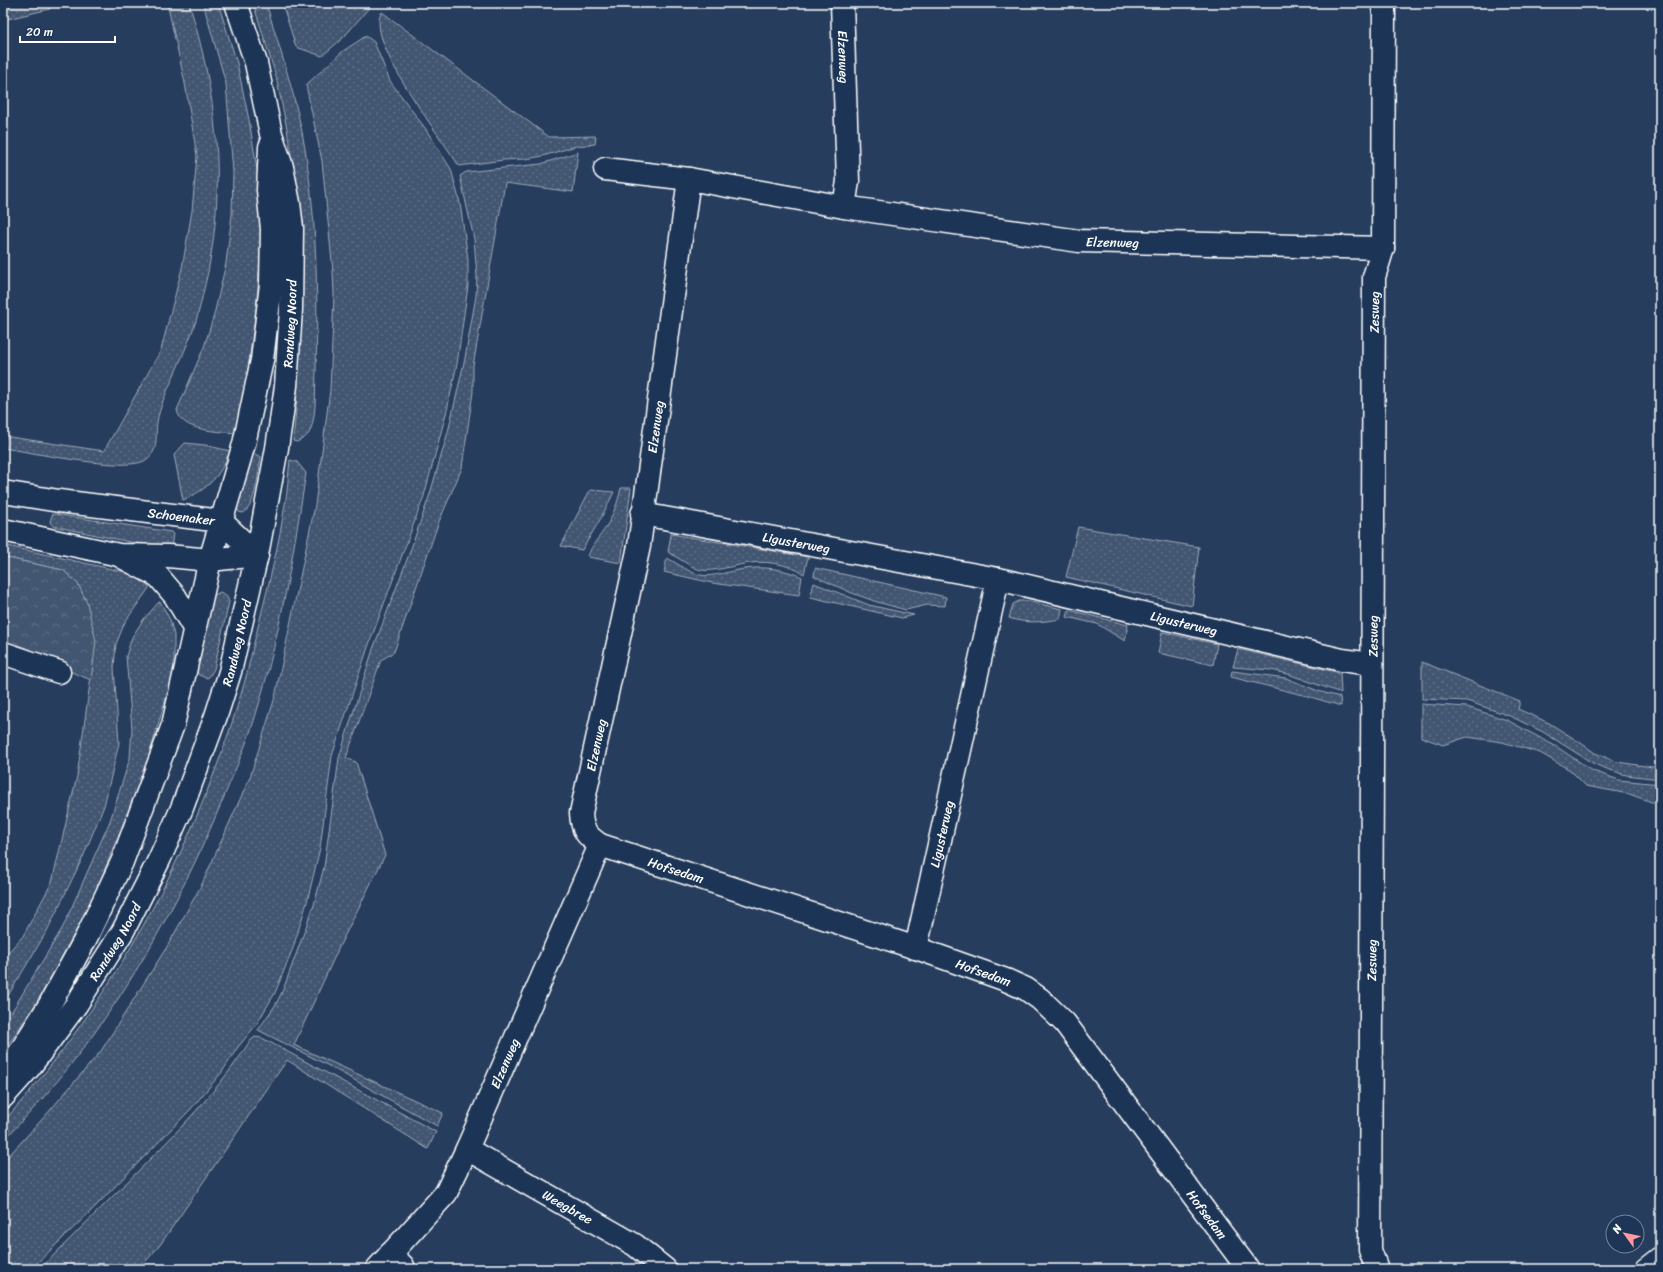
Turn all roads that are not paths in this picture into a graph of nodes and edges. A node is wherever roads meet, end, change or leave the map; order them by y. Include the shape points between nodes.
1 (236, 3) edge
2 (842, 3) edge
3 (1384, 3) edge
4 (271, 134) junction
5 (606, 169) dead end
6 (689, 179) junction
7 (844, 206) junction
8 (1384, 248) junction
9 (3, 492) edge
10 (642, 514) junction
11 (220, 521) junction
12 (3, 530) edge
13 (119, 555) junction
14 (257, 555) junction
15 (210, 560) junction
16 (998, 579) junction
17 (195, 630) junction
18 (3, 653) edge
19 (1371, 664) junction
20 (58, 672) dead end
21 (600, 846) junction
22 (916, 948) junction
23 (3, 1079) edge
24 (3, 1097) edge
25 (467, 1149) junction
26 (1660, 1258) edge
27 (390, 1264) edge
28 (665, 1269) edge
29 (1248, 1269) edge
30 (1377, 1269) edge
31 (1646, 1269) edge

1 - 4 street, Randweg Noord via 256,63
2 - 7 street, Elzenweg via 848,181
3 - 8 street, Zesweg
4 - 11 street, Randweg Noord via 268,190 272,256 268,320 244,444
4 - 14 street, Randweg Noord via 282,167 289,202 292,235 292,309 278,448
5 - 6 street, Elzenweg
6 - 7 street, Elzenweg
6 - 10 street, Elzenweg
7 - 8 street, Elzenweg via 1079,241
8 - 19 street, Zesweg via 1374,277
9 - 11 street, Schoenaker via 59,502
10 - 16 street, Ligusterweg
10 - 21 street, Elzenweg via 639,546 581,813 582,826 589,838
11 - 14 street, Schoenaker
11 - 15 street, Randweg Noord
12 - 13 street
13 - 15 street
13 - 17 street via 158,576 175,596
14 - 15 street
14 - 24 street, Randweg Noord via 221,701 160,860 123,931 76,1005 29,1068
15 - 17 street, Randweg Noord
16 - 19 street, Ligusterweg via 1342,660
16 - 22 street, Ligusterweg
17 - 23 street, Randweg Noord via 173,725 122,862 83,945
18 - 20 street
19 - 30 street, Zesweg via 1370,1250
21 - 22 street, Hofsedam
21 - 25 street, Elzenweg
22 - 29 street, Hofsedam via 1006,980 1030,992 1065,1023
25 - 27 street, Elzenweg via 446,1193
25 - 28 street, Weegbree via 635,1245
26 - 31 street

